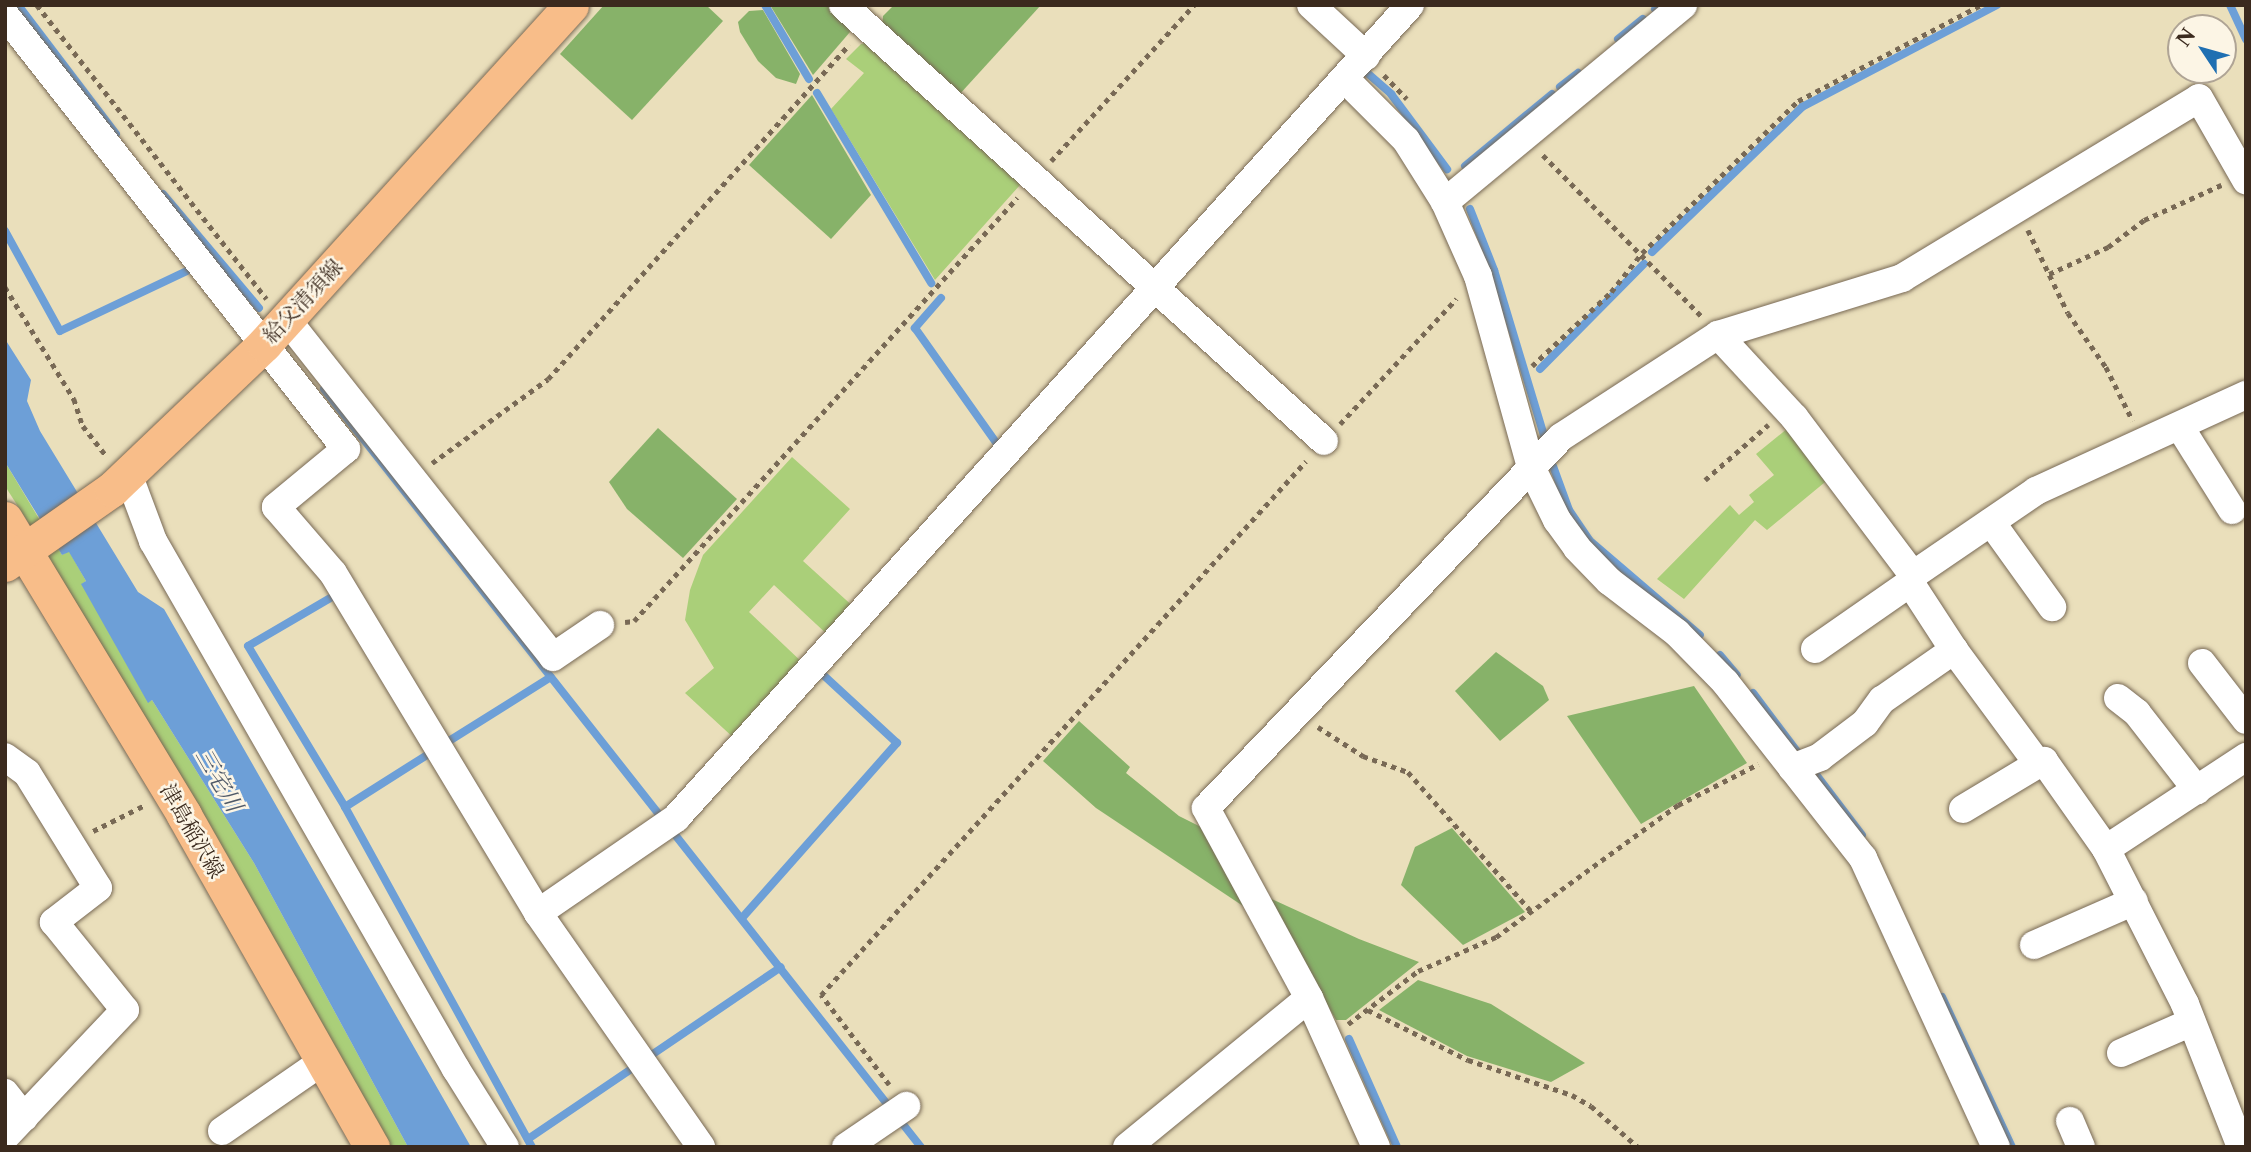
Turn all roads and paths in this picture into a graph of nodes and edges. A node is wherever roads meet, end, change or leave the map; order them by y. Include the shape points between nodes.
1 (37, 5) edge
2 (571, 5) edge
3 (843, 5) edge
4 (1194, 5) edge
5 (1311, 5) edge
6 (1410, 5) edge
7 (1683, 5) edge
8 (1981, 5) edge
9 (5, 15) edge
10 (866, 26) junction
11 (1366, 57) junction
12 (1346, 80) junction
13 (1524, 137) junction
14 (2244, 177) edge
15 (1035, 179) junction
16 (1445, 202) junction
17 (2018, 208) junction
18 (1642, 253) junction
19 (2049, 274) junction
20 (1478, 276) junction
21 (5, 287) edge
22 (1156, 288) junction
23 (278, 328) junction
24 (1718, 334) junction
25 (1532, 366) dead end
26 (2246, 395) edge
27 (1786, 409) junction
28 (2180, 427) junction
29 (1324, 441) junction
30 (2141, 445) junction
31 (1531, 467) junction
32 (412, 477) junction
33 (1706, 480) dead end
34 (121, 481) junction
35 (2232, 510) dead end
36 (5, 519) edge
37 (1991, 522) junction
38 (15, 557) edge
39 (1913, 578) junction
40 (2052, 607) dead end
41 (600, 625) joint
42 (1815, 649) dead end
43 (1954, 650) junction
44 (2202, 663) dead end
45 (2118, 698) dead end
46 (1299, 710) junction
47 (2246, 720) edge
48 (5, 757) edge
49 (2246, 757) edge
50 (1784, 761) junction
51 (2038, 764) junction
52 (2197, 790) junction
53 (170, 792) junction
54 (1963, 809) dead end
55 (70, 843) junction
56 (2106, 849) junction
57 (2134, 901) junction
58 (1532, 912) junction
59 (538, 913) junction
60 (2034, 945) dead end
61 (1309, 998) junction
62 (1368, 1010) junction
63 (2192, 1022) junction
64 (1328, 1039) junction
65 (2121, 1053) dead end
66 (323, 1061) junction
67 (5, 1093) edge
68 (896, 1113) joint
69 (24, 1117) junction
70 (2070, 1121) dead end
71 (222, 1131) dead end
72 (5, 1137) edge
73 (372, 1147) edge
74 (505, 1147) edge
75 (701, 1147) edge
76 (846, 1147) edge
77 (1127, 1147) edge
78 (1376, 1147) edge
79 (1639, 1147) edge
80 (1996, 1147) edge
81 (2081, 1147) edge
82 (2241, 1147) edge

1 - 23 path
2 - 23 main road, 給父清須線
3 - 10 street
4 - 15 path
5 - 11 street
6 - 11 street
7 - 13 street
8 - 18 path via 1798,101
9 - 23 street
10 - 15 street
10 - 32 path via 548,379
11 - 12 street
12 - 16 street via 1406,140
12 - 22 street
13 - 16 street
13 - 18 path
14 - 17 street via 2199,98
14 - 19 path via 2144,220 2108,247
15 - 22 street
15 - 41 path via 634,621
16 - 20 street
17 - 19 path
17 - 24 street via 1902,278
18 - 24 path
18 - 25 path via 1611,292
19 - 30 path via 2068,313 2125,400
20 - 29 path
20 - 31 street
21 - 34 path via 74,399 83,426
22 - 29 street
22 - 59 street via 667,824
23 - 32 street
23 - 34 main road, 給父清須線
23 - 59 street via 346,449 276,507 333,573
24 - 27 street
24 - 31 street via 1561,437
26 - 28 street
27 - 33 path
27 - 39 street
28 - 30 street
28 - 35 street
29 - 68 path via 821,996
30 - 37 street via 2036,491
31 - 46 street
31 - 50 street via 1577,548 1609,581 1677,633 1725,682
32 - 41 street via 553,657
34 - 38 main road, 給父清須線
34 - 74 street
36 - 38 main road, 津島稲沢線
37 - 39 street
37 - 40 street
38 - 53 main road, 津島稲沢線
39 - 42 street
39 - 43 street
43 - 50 street via 1882,700 1865,723 1820,757
43 - 51 street
44 - 47 street
45 - 52 street via 2137,713
46 - 58 path via 1363,756 1408,772
46 - 61 street via 1206,808
48 - 55 street via 27,773
49 - 52 street
50 - 58 path via 1678,805
50 - 80 street via 1819,797 1863,858
51 - 54 street
51 - 56 street via 2044,761
52 - 56 street
53 - 55 path
53 - 66 main road, 津島稲沢線
55 - 69 street via 98,888 54,922 125,1010
56 - 57 street
57 - 60 street
57 - 63 street
58 - 62 path via 1496,937 1418,971
59 - 75 street
61 - 64 street
61 - 77 street
62 - 64 path
62 - 79 path via 1468,1060 1572,1095
63 - 65 street
63 - 82 street
64 - 78 street
66 - 71 street
66 - 73 main road, 津島稲沢線
67 - 69 street
68 - 76 street
69 - 72 street
70 - 81 street

